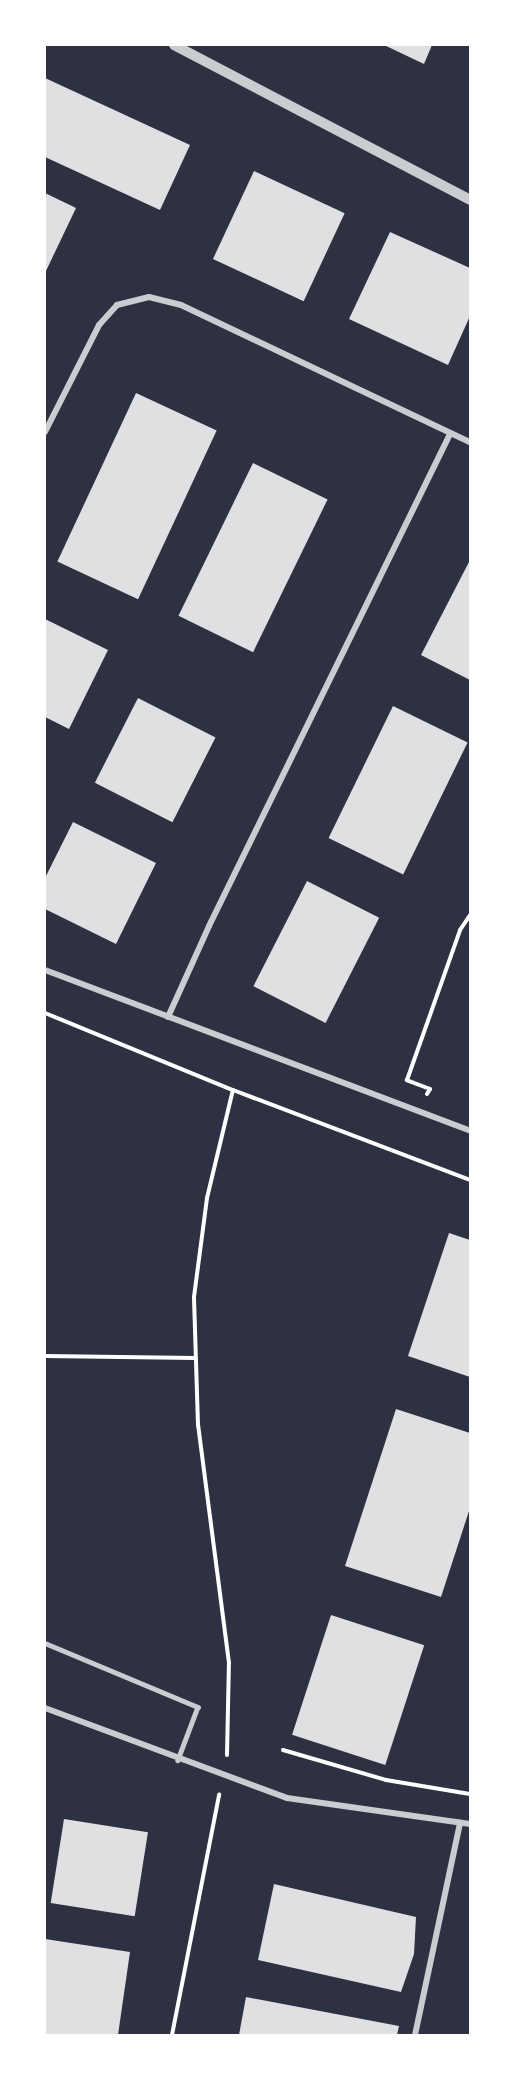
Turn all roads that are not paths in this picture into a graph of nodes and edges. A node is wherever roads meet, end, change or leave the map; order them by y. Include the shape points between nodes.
1 (182, 47) edge
2 (470, 200) edge
3 (45, 432) edge
4 (450, 434) junction
5 (470, 442) edge
6 (45, 970) edge
7 (168, 1017) junction
8 (470, 1131) edge
9 (45, 1643) edge
10 (45, 1708) edge
11 (178, 1760) junction
12 (460, 1822) junction
13 (470, 1824) edge
14 (415, 2035) edge

1 - 2 street
3 - 4 street via 99,325 117,305 149,297 181,305
4 - 5 street
4 - 7 street
6 - 7 street
7 - 8 street
9 - 11 lane via 198,1707
10 - 11 street
11 - 12 street via 287,1798
12 - 13 street
12 - 14 street

